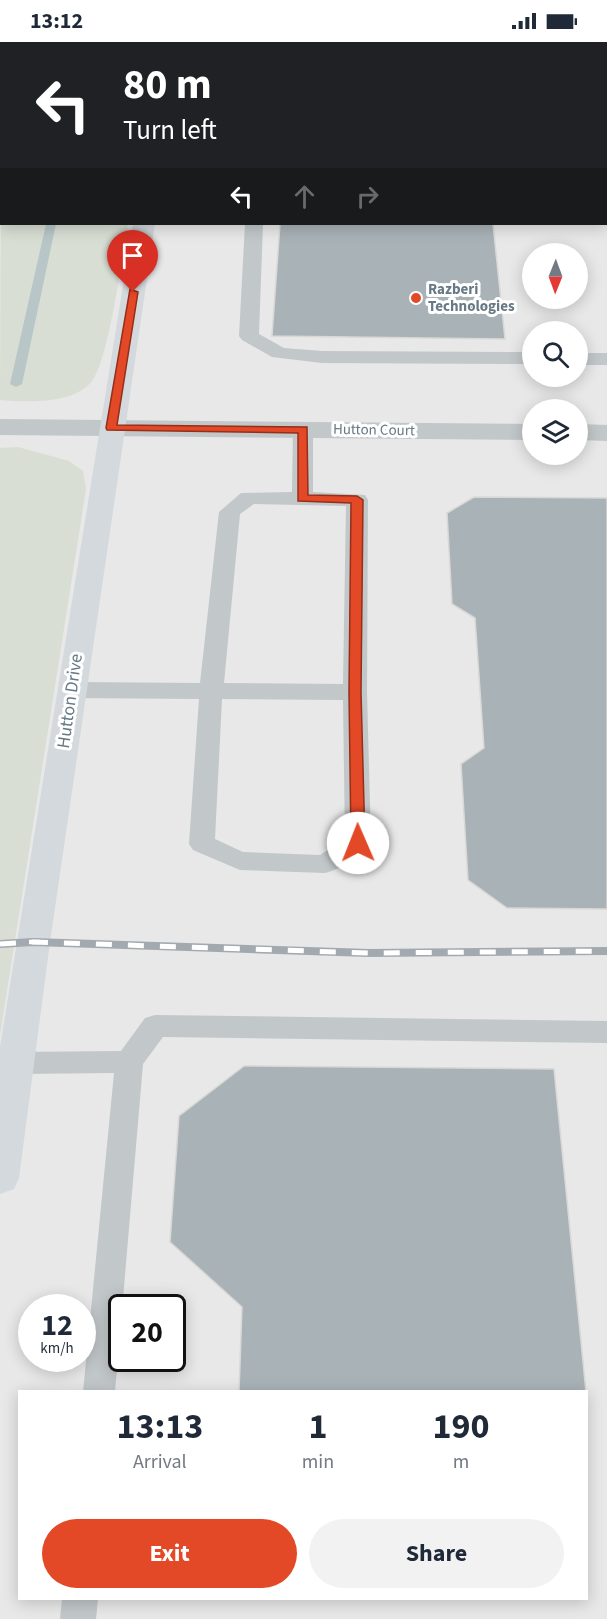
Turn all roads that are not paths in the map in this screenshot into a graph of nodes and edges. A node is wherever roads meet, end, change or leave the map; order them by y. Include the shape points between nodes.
1 (144, 225) edge
2 (254, 225) edge
3 (522, 358) edge
4 (588, 359) edge
5 (607, 359) edge
6 (0, 427) edge
7 (111, 428) junction
8 (303, 430) junction
9 (522, 432) edge
10 (588, 432) edge
11 (607, 433) edge
12 (302, 498) junction
13 (72, 690) junction
14 (211, 691) junction
15 (355, 692) junction
16 (607, 1032) edge
17 (129, 1062) junction
18 (16, 1063) junction
19 (0, 1178) edge
20 (99, 1390) edge
21 (80, 1600) edge
22 (78, 1619) edge

1 - 7 street, Hutton Drive
2 - 3 lane via 249,336 279,353 322,357
4 - 5 lane
6 - 7 street, Hutton Court
7 - 8 street, Hutton Court
7 - 13 street, Hutton Drive
8 - 9 street, Hutton Court
8 - 12 lane
10 - 11 street
12 - 14 lane via 249,498 230,512
12 - 15 lane via 357,500
13 - 14 lane
13 - 18 street, Hutton Drive
14 - 15 lane
14 - 15 lane via 202,844 240,861 325,864 358,843
16 - 17 lane via 155,1026
17 - 18 lane
17 - 20 lane
18 - 19 street, Hutton Drive
21 - 22 lane

